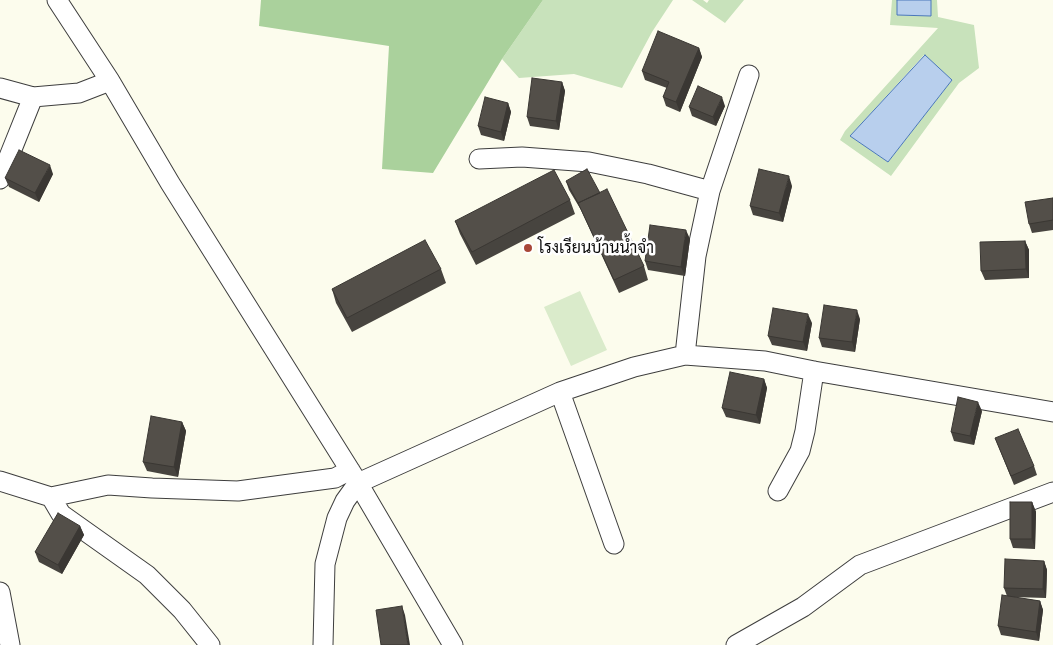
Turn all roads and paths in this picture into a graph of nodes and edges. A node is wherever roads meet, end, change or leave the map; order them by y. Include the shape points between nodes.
1 (57, 0) edge
2 (749, 74) dead end
3 (110, 81) junction
4 (0, 88) edge
5 (33, 97) junction
6 (479, 159) dead end
7 (0, 179) edge
8 (710, 191) junction
9 (685, 355) junction
10 (814, 371) junction
11 (560, 392) junction
12 (1053, 412) edge
13 (354, 476) junction
14 (0, 481) edge
15 (778, 491) dead end
16 (1053, 492) edge
17 (51, 497) junction
18 (614, 544) dead end
19 (0, 592) edge
20 (10, 645) edge
21 (210, 645) edge
22 (323, 645) edge
23 (453, 645) edge
24 (736, 645) edge

1 - 3 street
2 - 8 street
3 - 5 street via 80,93
3 - 13 street via 170,183
4 - 5 street
5 - 7 street
6 - 8 street via 522,157 589,162
8 - 9 street via 696,256
9 - 10 street via 765,361
9 - 11 street via 634,367
10 - 12 street
10 - 15 street via 800,451
11 - 13 street
11 - 18 street
13 - 17 street via 238,491 108,484
13 - 22 street via 337,518 325,564
13 - 23 street
14 - 17 street
16 - 24 street via 860,566 804,607
17 - 21 street via 61,514 147,575 182,610
19 - 20 street

